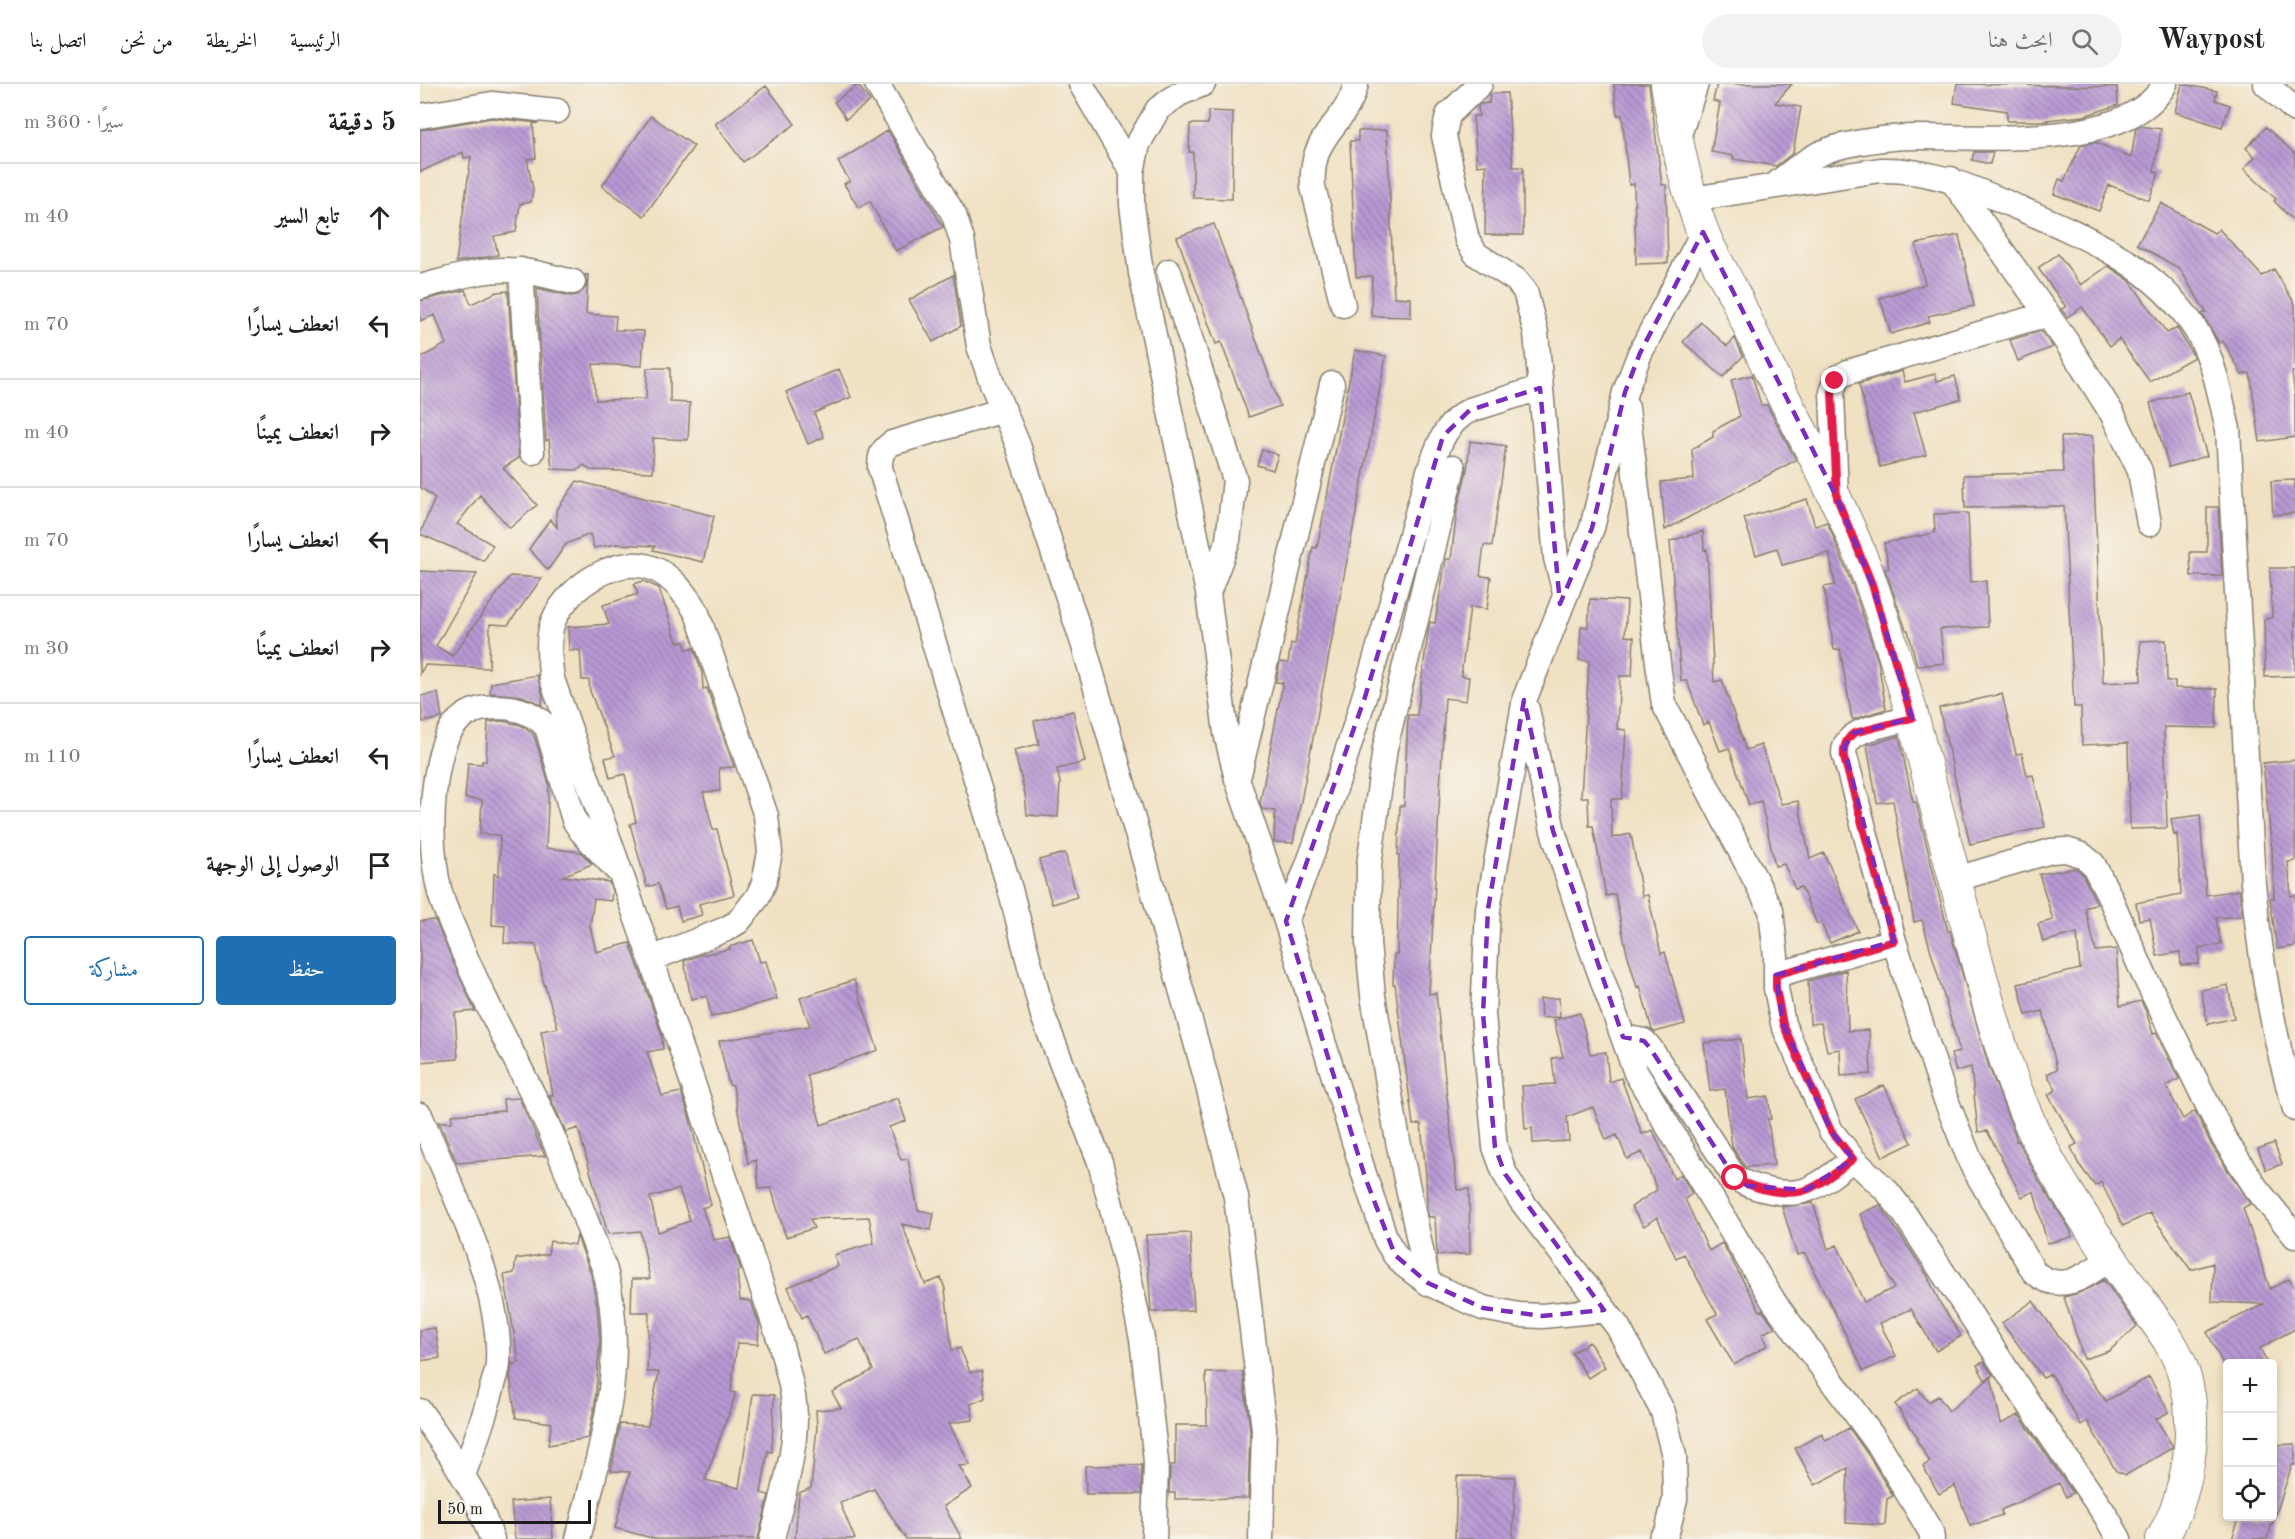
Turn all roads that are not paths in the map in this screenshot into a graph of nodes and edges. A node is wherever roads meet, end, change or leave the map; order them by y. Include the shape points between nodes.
1 (877, 84) edge
2 (1080, 84) edge
3 (1203, 84) edge
4 (1356, 84) edge
5 (1480, 84) edge
6 (1667, 84) edge
7 (1696, 84) edge
8 (2165, 84) edge
9 (2266, 84) edge
10 (2295, 110) edge
11 (556, 111) dead end
12 (420, 116) edge
13 (1677, 141) junction
14 (1132, 172) junction
15 (1950, 179) junction
16 (1773, 186) junction
17 (1692, 199) junction
18 (1703, 232) junction
19 (521, 270) junction
20 (1170, 271) dead end
21 (573, 282) dead end
22 (420, 287) edge
23 (1343, 305) dead end
24 (2048, 314) junction
25 (1332, 384) dead end
26 (1540, 388) junction
27 (1625, 392) junction
28 (1004, 410) junction
29 (531, 452) dead end
30 (1453, 467) dead end
31 (1837, 498) junction
32 (2149, 524) dead end
33 (1208, 594) junction
34 (1565, 594) junction
35 (1525, 698) junction
36 (1912, 718) junction
37 (1237, 779) junction
38 (420, 817) edge
39 (434, 844) junction
40 (622, 875) junction
41 (1953, 880) junction
42 (1286, 921) junction
43 (1894, 941) junction
44 (651, 958) junction
45 (1776, 975) junction
46 (1623, 1037) junction
47 (2295, 1109) edge
48 (420, 1115) edge
49 (1853, 1159) junction
50 (2295, 1236) edge
51 (2111, 1258) junction
52 (1428, 1283) junction
53 (1604, 1310) junction
54 (420, 1411) edge
55 (463, 1475) junction
56 (492, 1539) edge
57 (578, 1539) edge
58 (772, 1539) edge
59 (1154, 1539) edge
60 (1261, 1539) edge
61 (1661, 1539) edge
62 (1932, 1539) edge
63 (2119, 1539) edge
64 (2162, 1539) edge

1 - 28 street via 954,214 980,346
2 - 14 street
3 - 14 street via 1158,109 1138,144
4 - 23 street via 1348,104 1319,145 1312,175
5 - 26 street via 1449,115 1444,136 1467,240 1476,254 1516,280 1528,300 1536,333
6 - 13 street
7 - 13 street
8 - 16 street via 2159,95 2137,112 2100,126 2062,135 1913,137 1840,147 1808,158
9 - 10 street
11 - 12 street via 492,104
13 - 17 street
14 - 33 street via 1141,273
15 - 16 street via 1881,170
15 - 24 street
15 - 47 street via 2097,242 2149,278 2183,312 2210,359 2228,429 2258,936
16 - 17 street
17 - 18 street
18 - 27 street via 1640,353
18 - 31 street
19 - 21 street
19 - 22 street via 485,272
19 - 29 street
20 - 33 street via 1235,480 1228,540
24 - 31 street via 1837,378 1832,392
24 - 32 street via 2121,430 2140,471
25 - 37 street
26 - 34 street via 1556,558
26 - 42 street via 1470,410 1450,425 1443,436 1429,471 1365,697
27 - 34 street via 1592,528
27 - 45 street via 1664,704 1771,910
28 - 59 street via 892,443 883,449 880,468 1010,889 1043,1016 1100,1162 1117,1225 1142,1339 1156,1461
28 - 60 street via 1084,646 1236,1197 1264,1429
30 - 52 street via 1385,748 1369,865 1368,943 1373,996
31 - 36 street via 1872,584
33 - 37 street via 1226,733
34 - 35 street
35 - 46 street via 1553,831
35 - 53 street via 1488,909 1483,1014 1495,1148 1504,1174 1520,1199
36 - 41 street
36 - 43 street via 1854,733 1844,747
37 - 42 street
38 - 39 street
39 - 40 street via 434,787 446,736 473,712 511,707 539,718 547,727 574,820
39 - 57 street via 440,893 475,982 552,1135 611,1293 616,1336 614,1380
40 - 44 street
40 - 44 street via 552,679 549,643 558,614 581,585 610,569 643,565 662,573 684,591 697,613 766,816 770,852 764,883 738,922
41 - 50 street via 2051,851 2066,850 2093,864 2224,1138 2256,1188
41 - 51 street via 2012,1082 2035,1135
42 - 52 street via 1386,1240 1404,1265
43 - 45 street
43 - 51 street via 1944,1095 1972,1165 2034,1272 2049,1283 2065,1283
44 - 58 street via 780,1341 791,1386 794,1439
45 - 49 street via 1783,1024 1831,1131
46 - 49 street via 1644,1041 1650,1048 1735,1178 1748,1186 1778,1192 1806,1190
46 - 62 street via 1636,1073 1774,1302 1881,1448
48 - 55 street via 475,1247 491,1296 497,1332 498,1364 483,1422
49 - 63 street via 1881,1184 1904,1213
51 - 64 street via 2166,1338 2185,1377 2190,1418 2186,1477 2175,1517
52 - 53 street via 1483,1308 1518,1315
53 - 61 street via 1618,1327 1663,1412 1674,1456 1675,1499 1667,1533
54 - 55 street
55 - 56 street

